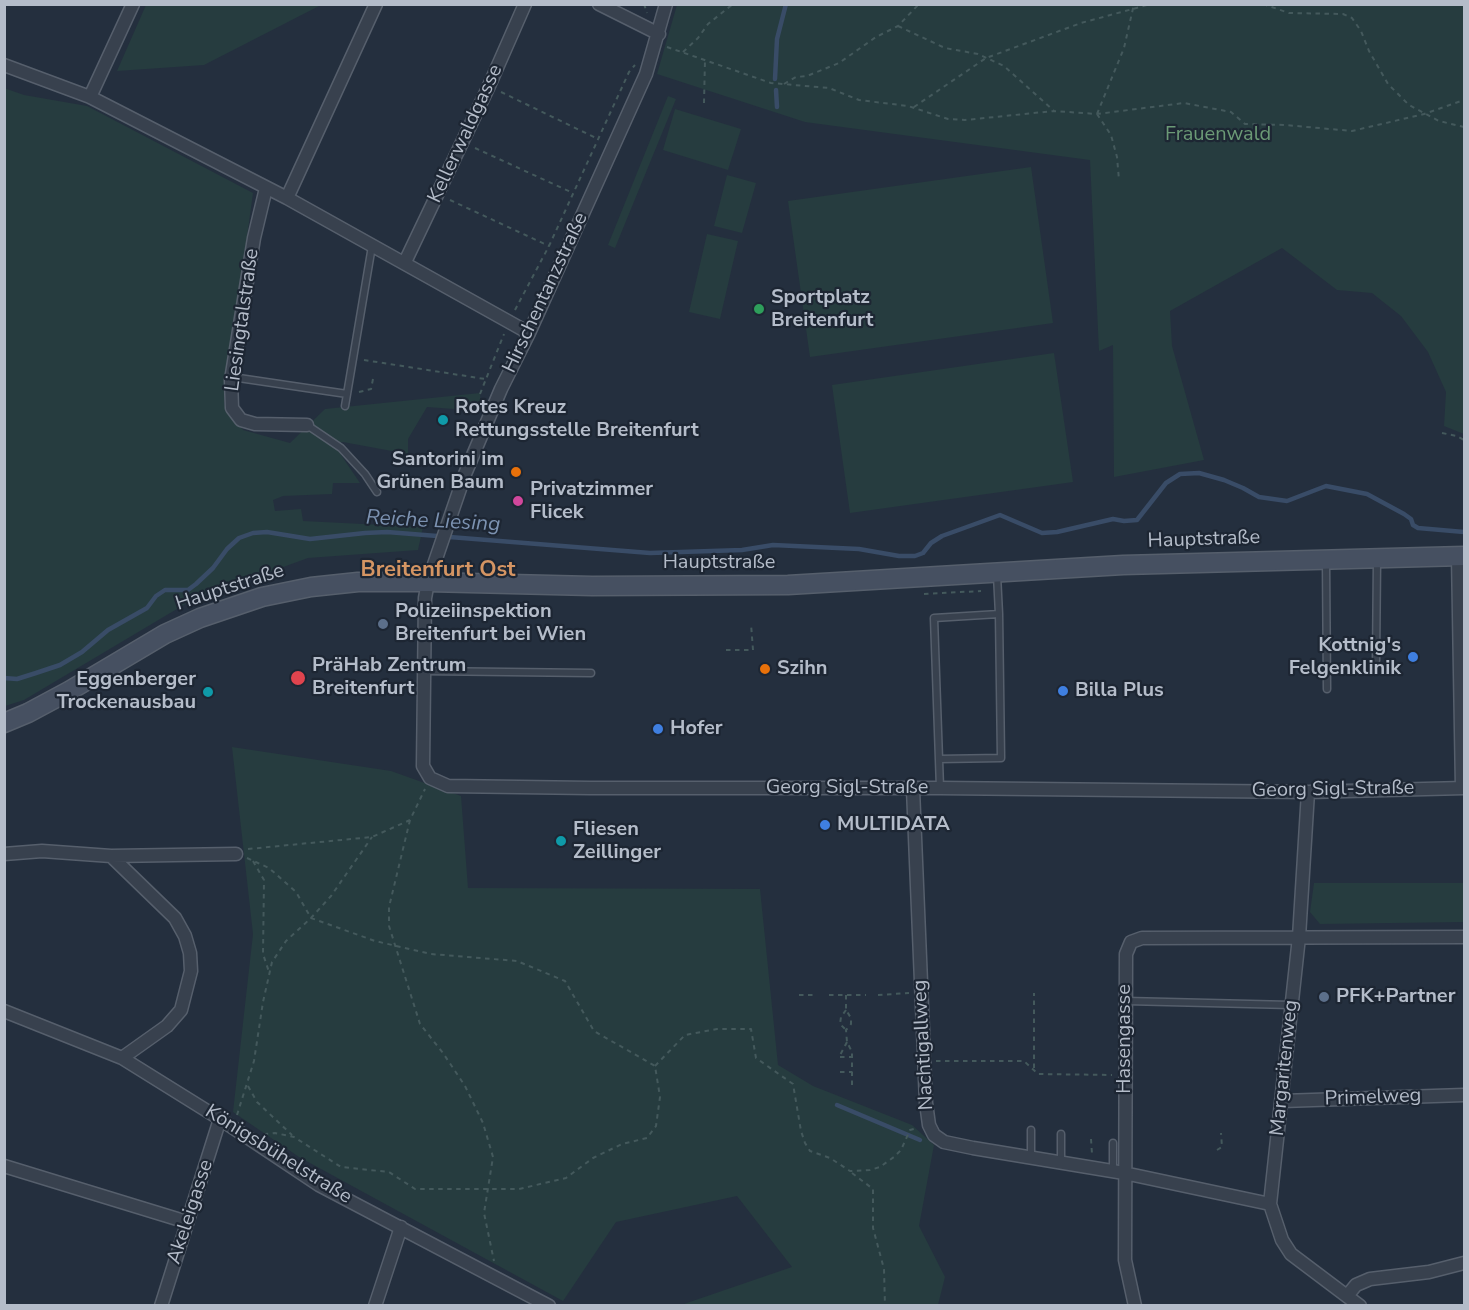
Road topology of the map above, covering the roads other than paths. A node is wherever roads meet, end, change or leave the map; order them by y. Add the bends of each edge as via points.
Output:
1 (133, 4) edge
2 (376, 4) edge
3 (525, 4) edge
4 (599, 4) edge
5 (666, 4) edge
6 (657, 38) junction
7 (4, 65) edge
8 (90, 97) junction
9 (266, 188) junction
10 (287, 198) junction
11 (372, 245) junction
12 (405, 262) junction
13 (529, 333) junction
14 (232, 377) junction
15 (347, 394) junction
16 (345, 406) dead end
17 (307, 425) joint
18 (377, 492) dead end
19 (1461, 556) edge
20 (1377, 557) junction
21 (1326, 558) junction
22 (997, 572) junction
23 (428, 582) junction
24 (999, 614) junction
25 (1376, 661) dead end
26 (424, 671) junction
27 (591, 673) dead end
28 (1327, 689) dead end
29 (4, 723) edge
30 (939, 759) junction
31 (940, 788) junction
32 (1463, 788) edge
33 (913, 789) junction
34 (1308, 792) junction
35 (4, 854) edge
36 (236, 854) road end
37 (111, 856) junction
38 (1299, 937) junction
39 (1464, 937) edge
40 (1125, 1001) junction
41 (1291, 1005) junction
42 (4, 1011) edge
43 (122, 1058) junction
44 (1464, 1095) edge
45 (1282, 1101) junction
46 (220, 1119) junction
47 (1031, 1130) dead end
48 (1061, 1134) dead end
49 (1113, 1143) dead end
50 (1031, 1158) junction
51 (1061, 1162) junction
52 (4, 1166) edge
53 (1118, 1172) junction
54 (1270, 1204) junction
55 (187, 1222) junction
56 (401, 1227) junction
57 (1464, 1263) edge
58 (1347, 1296) junction
59 (161, 1305) edge
60 (375, 1305) edge
61 (549, 1305) edge
62 (1135, 1305) edge
63 (1358, 1305) edge

1 - 8 street
2 - 10 street
3 - 12 street, Kellerwaldgasse
4 - 6 street
5 - 6 street, Hirschentanzstraße
6 - 13 street, Hirschentanzstraße via 646,74
7 - 8 street
8 - 9 street
9 - 10 street
9 - 14 street, Liesingtalstraße
10 - 11 street
11 - 12 street
11 - 15 lane
12 - 13 street
13 - 23 street, Hirschentanzstraße via 465,474
14 - 15 lane
14 - 17 street, Liesingtalstraße via 232,408 241,420
15 - 16 lane
17 - 18 lane via 341,448
19 - 20 main road, Hauptstraße
19 - 32 street
20 - 21 main road, Hauptstraße
20 - 25 lane
21 - 22 main road, Hauptstraße
21 - 28 lane
22 - 23 main road, Hauptstraße via 788,585
22 - 24 lane
23 - 26 street
23 - 29 main road, Hauptstraße via 311,586 236,605 165,634 69,692
24 - 30 lane via 1001,758
24 - 30 lane via 934,618
26 - 27 lane
26 - 33 street, Georg Sigl-Straße via 423,766 430,778 448,786
30 - 31 lane
31 - 33 street, Georg Sigl-Straße
31 - 34 street, Georg Sigl-Straße
32 - 34 street, Georg Sigl-Straße
33 - 50 street, Nachtigallweg via 929,1125 944,1142
34 - 38 street, Margaritenweg
35 - 37 street via 42,851
36 - 37 street
37 - 43 street via 175,918 190,953 181,1010 167,1026
38 - 39 street
38 - 40 street, Hasengasse via 1142,938 1131,942 1126,954
38 - 41 street, Margaritenweg
40 - 41 lane
40 - 53 street, Hasengasse via 1125,1075
41 - 45 street, Margaritenweg
42 - 43 street, Königsbühelstraße
43 - 46 street, Königsbühelstraße
44 - 45 street, Primelweg
45 - 54 street, Margaritenweg
46 - 55 street, Akeleigasse
46 - 56 street, Königsbühelstraße via 319,1185
47 - 50 lane
48 - 51 lane
49 - 53 lane
50 - 51 street, Nachtigallweg
51 - 53 street, Nachtigallweg
52 - 55 street
53 - 54 street, Nachtigallweg
53 - 62 street, Hasengasse via 1125,1260
54 - 58 street, Margaritenweg via 1291,1254
55 - 59 street, Akeleigasse
56 - 60 street
56 - 61 street, Königsbühelstraße
57 - 58 street via 1370,1279 1356,1285
58 - 63 street, Margaritenweg

